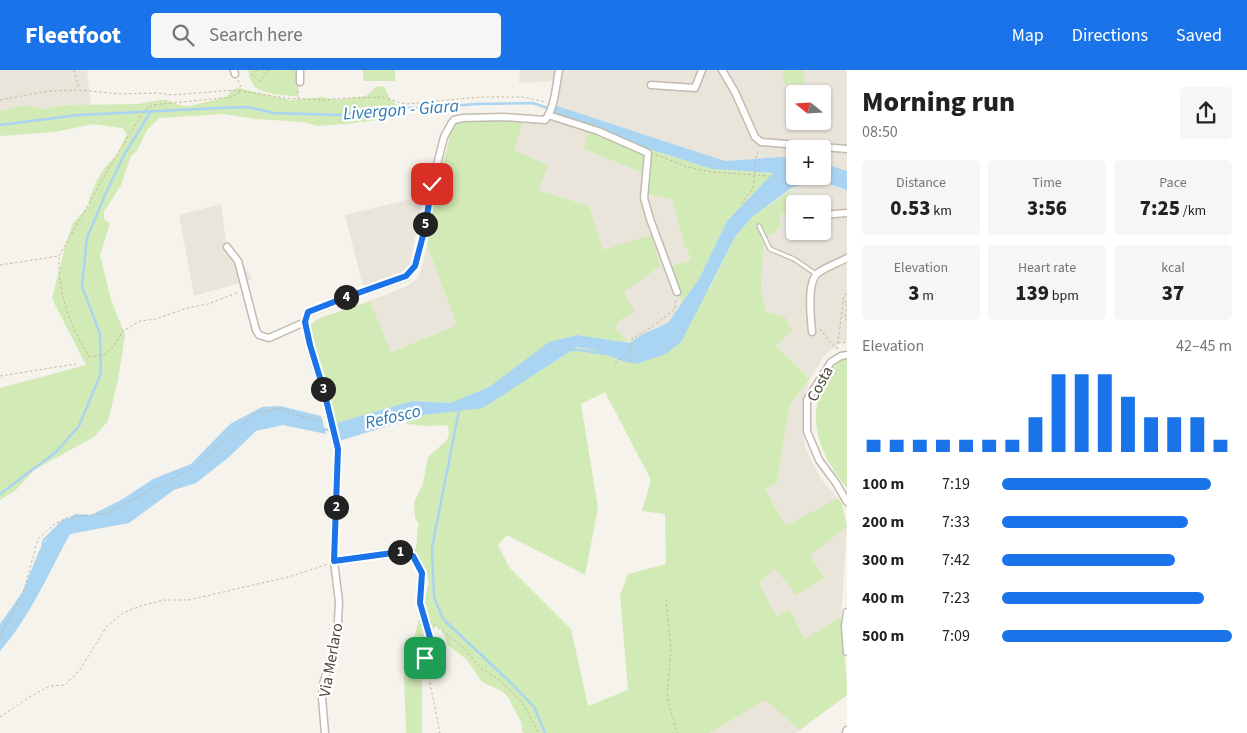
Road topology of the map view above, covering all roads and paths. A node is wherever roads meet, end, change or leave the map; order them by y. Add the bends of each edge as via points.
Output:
1 (74, 70) edge
2 (257, 70) edge
3 (266, 70) edge
4 (300, 70) edge
5 (559, 70) edge
6 (702, 70) edge
7 (722, 70) edge
8 (235, 72) edge
9 (300, 82) dead end
10 (650, 85) dead end
11 (79, 90) junction
12 (242, 90) junction
13 (0, 100) edge
14 (552, 101) junction
15 (548, 115) junction
16 (761, 142) junction
17 (847, 149) edge
18 (648, 153) junction
19 (754, 174) junction
20 (769, 176) dead end
21 (741, 204) dead end
22 (847, 213) edge
23 (831, 214) edge
24 (759, 226) dead end
25 (227, 247) dead end
26 (60, 256) junction
27 (847, 258) edge
28 (0, 265) edge
29 (816, 274) junction
30 (246, 289) junction
31 (677, 292) joint
32 (847, 294) edge
33 (844, 302) junction
34 (847, 319) edge
35 (305, 322) junction
36 (812, 329) joint
37 (838, 342) junction
38 (847, 343) edge
39 (847, 355) edge
40 (615, 363) dead end
41 (76, 364) dead end
42 (0, 376) edge
43 (332, 422) junction
44 (847, 502) edge
45 (334, 561) junction
46 (666, 599) dead end
47 (847, 612) edge
48 (424, 617) junction
49 (0, 636) edge
50 (847, 652) edge
51 (0, 717) edge
52 (325, 733) edge
53 (440, 733) edge
54 (539, 733) edge
55 (677, 733) edge

1 - 11 path
2 - 3 path via 252,75 260,81 268,72
4 - 9 street
5 - 14 street
6 - 10 street via 695,88
7 - 16 street via 754,137
8 - 12 path
11 - 12 path via 120,94
11 - 13 path via 48,91
12 - 14 path via 285,98 324,100 381,97 406,104 480,97
12 - 26 path via 232,97 152,105 144,111
14 - 15 street
15 - 18 street via 598,131
15 - 35 street via 545,120 503,117 454,120 444,137 415,266 406,276 308,312
16 - 17 street
16 - 19 path
18 - 19 path via 712,172
18 - 31 street via 644,198
19 - 20 path
19 - 21 path via 753,189
22 - 23 street
24 - 29 lane via 770,249 794,259
25 - 30 street via 238,261
26 - 28 path
26 - 30 path via 64,306 90,357 106,354 123,331 140,321 208,304
27 - 29 street
29 - 36 street via 810,300
30 - 35 street via 259,334 269,338
31 - 40 path via 675,309 632,339 630,351
32 - 33 path
33 - 34 path via 847,302
33 - 37 path
35 - 43 street, Via Merlaro
36 - 37 path via 820,328 836,350
37 - 38 path
39 - 44 street, Costa via 830,362 807,400 807,431 818,460
41 - 42 path
43 - 45 street, Via Merlaro via 338,449
43 - 49 path via 312,420 281,408 254,414 196,466 105,514 69,517 53,525 38,539 24,590
45 - 48 path via 400,552 413,556 422,573 420,603
45 - 51 path via 292,576 189,600 165,600 123,614 107,626 79,671 65,685 50,686
45 - 52 street, Via Merlaro via 339,602 337,640 323,684
46 - 55 path via 671,650 667,697
47 - 50 street
48 - 53 path via 431,641 425,658
48 - 54 path via 463,647 480,668 498,679 522,702

